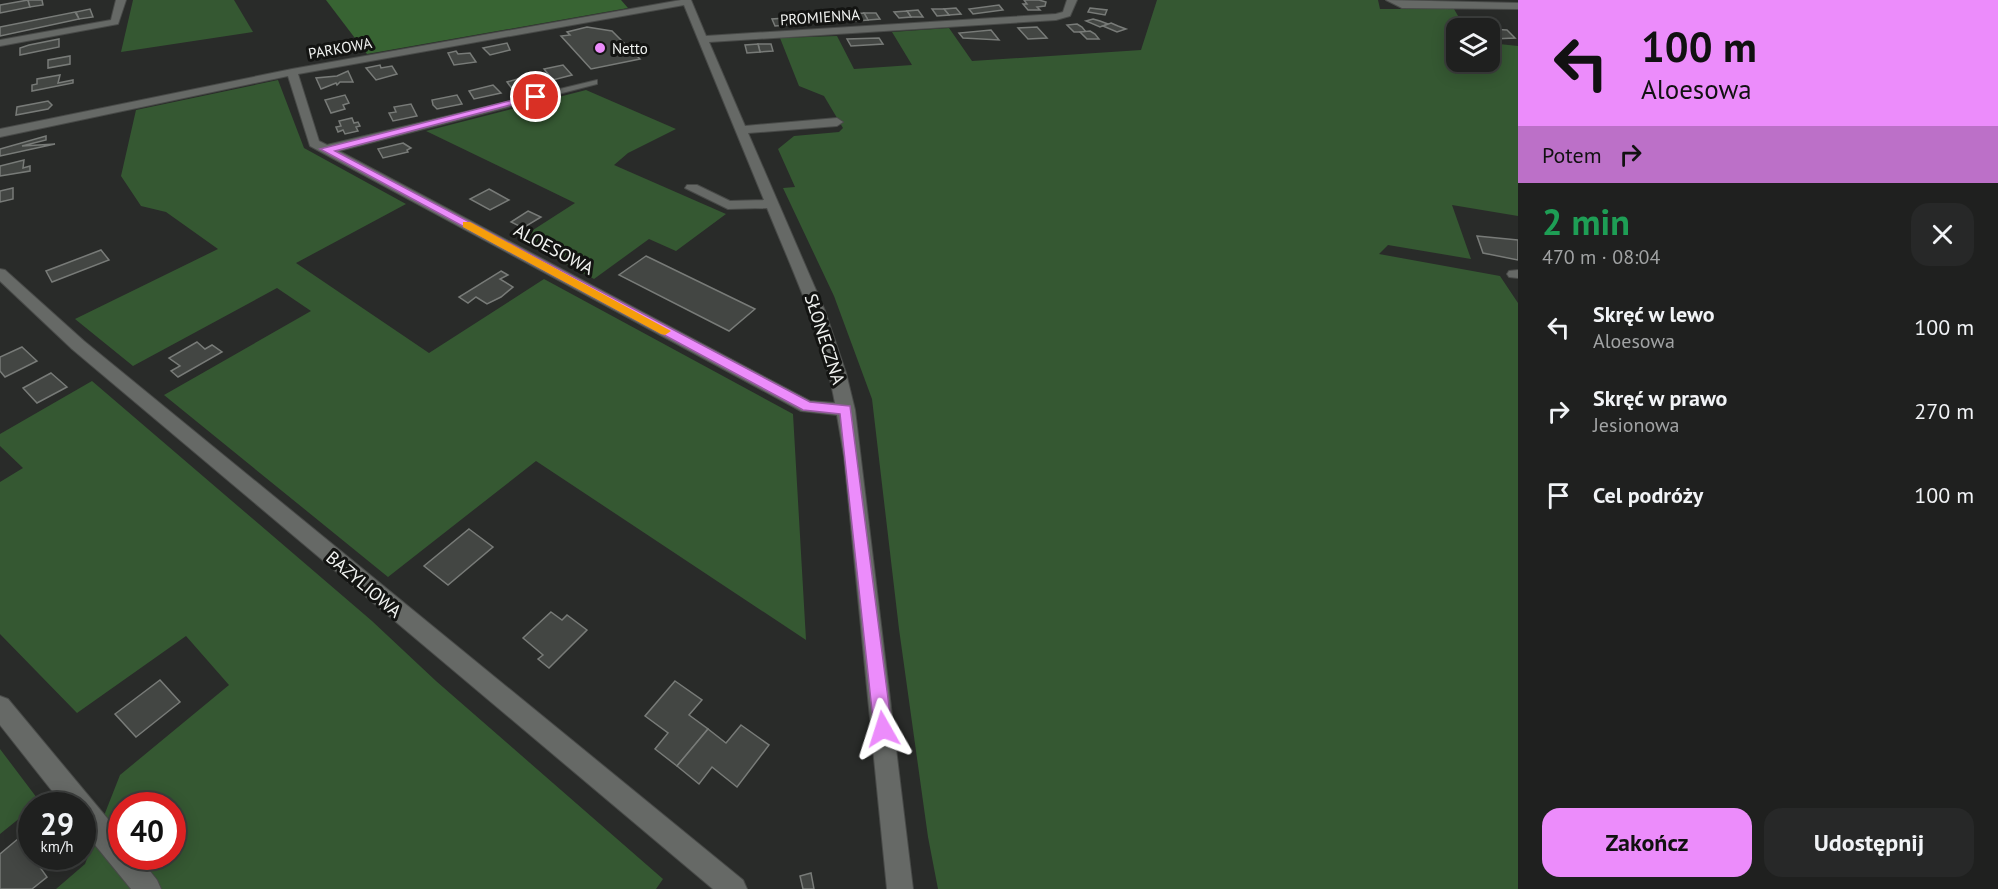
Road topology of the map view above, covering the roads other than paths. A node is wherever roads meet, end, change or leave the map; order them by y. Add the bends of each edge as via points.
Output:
1 (121, 0) edge
2 (1072, 0) edge
3 (1391, 0) edge
4 (686, 1) edge
5 (1518, 6) edge
6 (700, 32) junction
7 (0, 43) edge
8 (292, 72) junction
9 (593, 82) dead end
10 (837, 122) dead end
11 (740, 130) junction
12 (0, 133) edge
13 (324, 149) junction
14 (692, 188) dead end
15 (771, 204) junction
16 (0, 273) edge
17 (846, 410) junction
18 (0, 706) edge
19 (69, 792) edge
20 (96, 825) edge
21 (148, 889) edge
22 (734, 889) edge
23 (900, 889) edge

1 - 7 street via 115,22
2 - 6 street, PROMIENNA via 1066,14 1056,17
3 - 5 street via 1402,5
4 - 6 street, SŁONECZNA
4 - 8 street, PARKOWA
6 - 11 street, SŁONECZNA
8 - 12 street, PARKOWA
8 - 13 street, ALOESOWA via 314,143
9 - 13 street
10 - 11 street
11 - 15 street, SŁONECZNA
13 - 17 street, ALOESOWA via 807,407
14 - 15 street via 728,205
15 - 17 street, SŁONECZNA via 826,334
16 - 22 street, BAZYLIOWA via 78,345
17 - 23 street, SŁONECZNA
18 - 19 street
20 - 21 street

